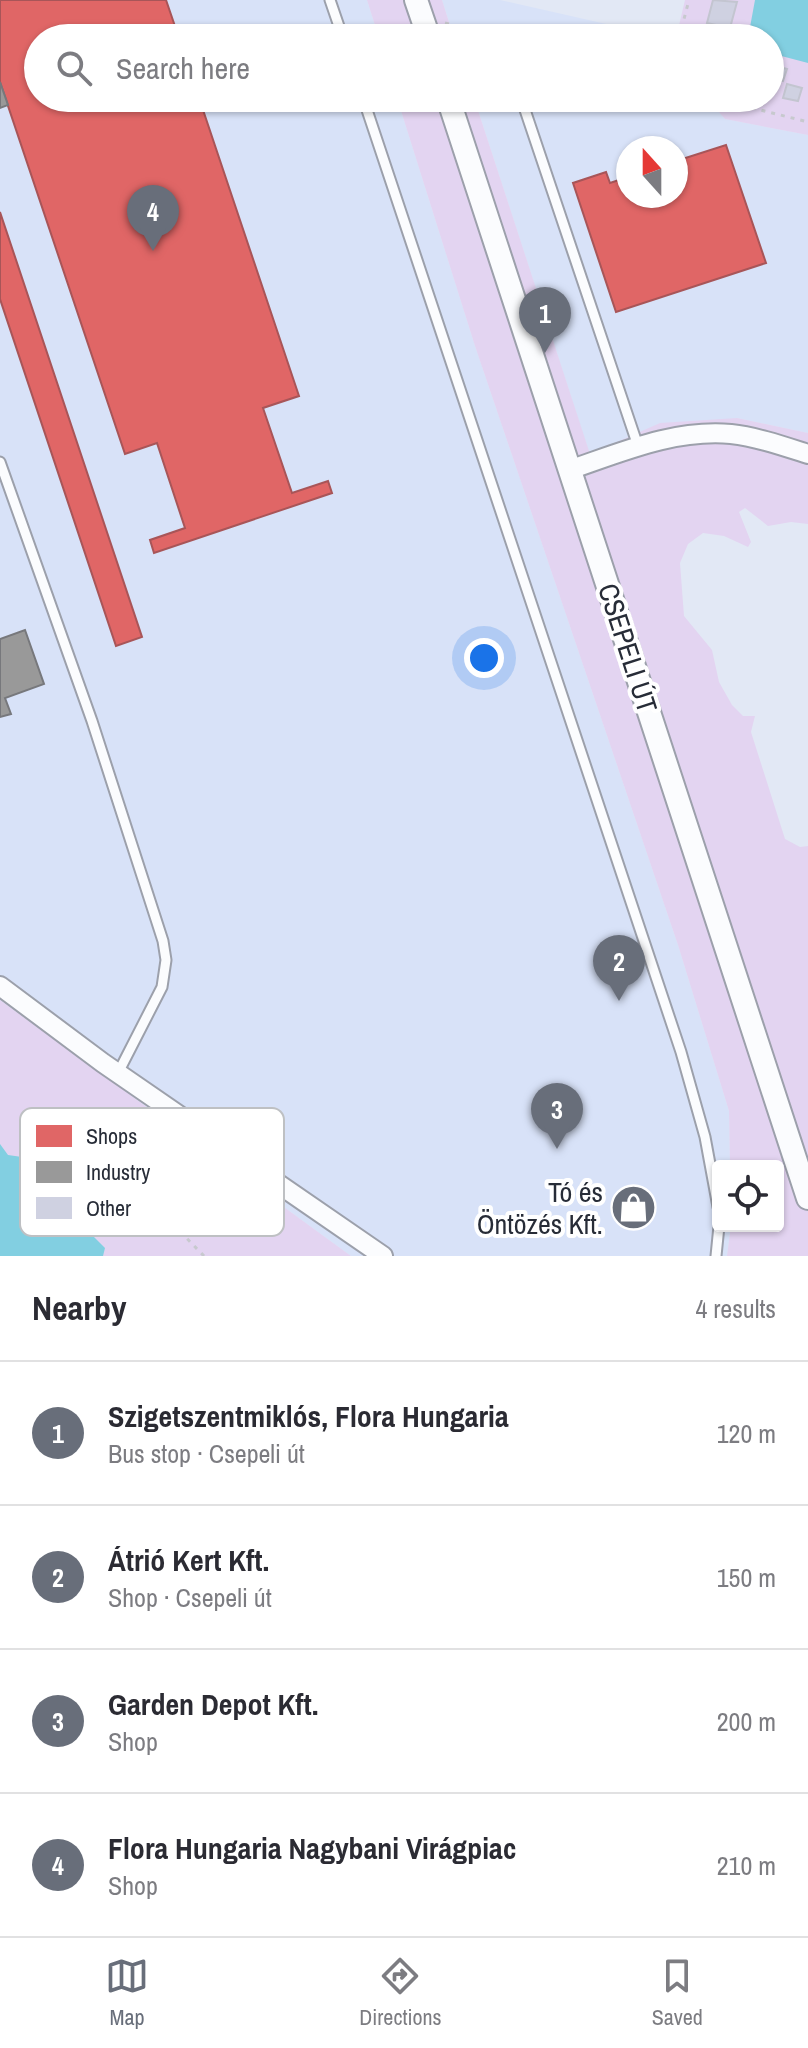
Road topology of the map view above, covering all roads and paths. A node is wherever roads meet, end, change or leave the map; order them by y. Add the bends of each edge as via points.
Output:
1 (330, 0) edge
2 (689, 0) edge
3 (422, 18) edge
4 (338, 24) edge
5 (447, 24) edge
6 (683, 24) edge
7 (368, 112) edge
8 (453, 112) edge
9 (526, 112) edge
10 (768, 112) edge
11 (808, 122) edge
12 (638, 446) junction
13 (808, 454) edge
14 (0, 462) edge
15 (569, 470) junction
16 (0, 986) edge
17 (118, 1073) junction
18 (169, 1108) edge
19 (712, 1175) edge
20 (284, 1188) edge
21 (808, 1198) edge
22 (718, 1232) edge
23 (184, 1236) edge
24 (204, 1256) edge
25 (383, 1256) edge
26 (716, 1256) edge

1 - 4 lane
2 - 6 path
3 - 5 path
7 - 19 lane via 681,1052
8 - 15 street, CSEPELI ÚT
9 - 12 lane
10 - 11 path
12 - 13 street via 664,438 732,434
12 - 15 street
14 - 17 lane via 163,941 162,987
15 - 21 street, CSEPELI ÚT
16 - 17 street
17 - 18 street
20 - 25 street
22 - 26 lane
23 - 24 path

